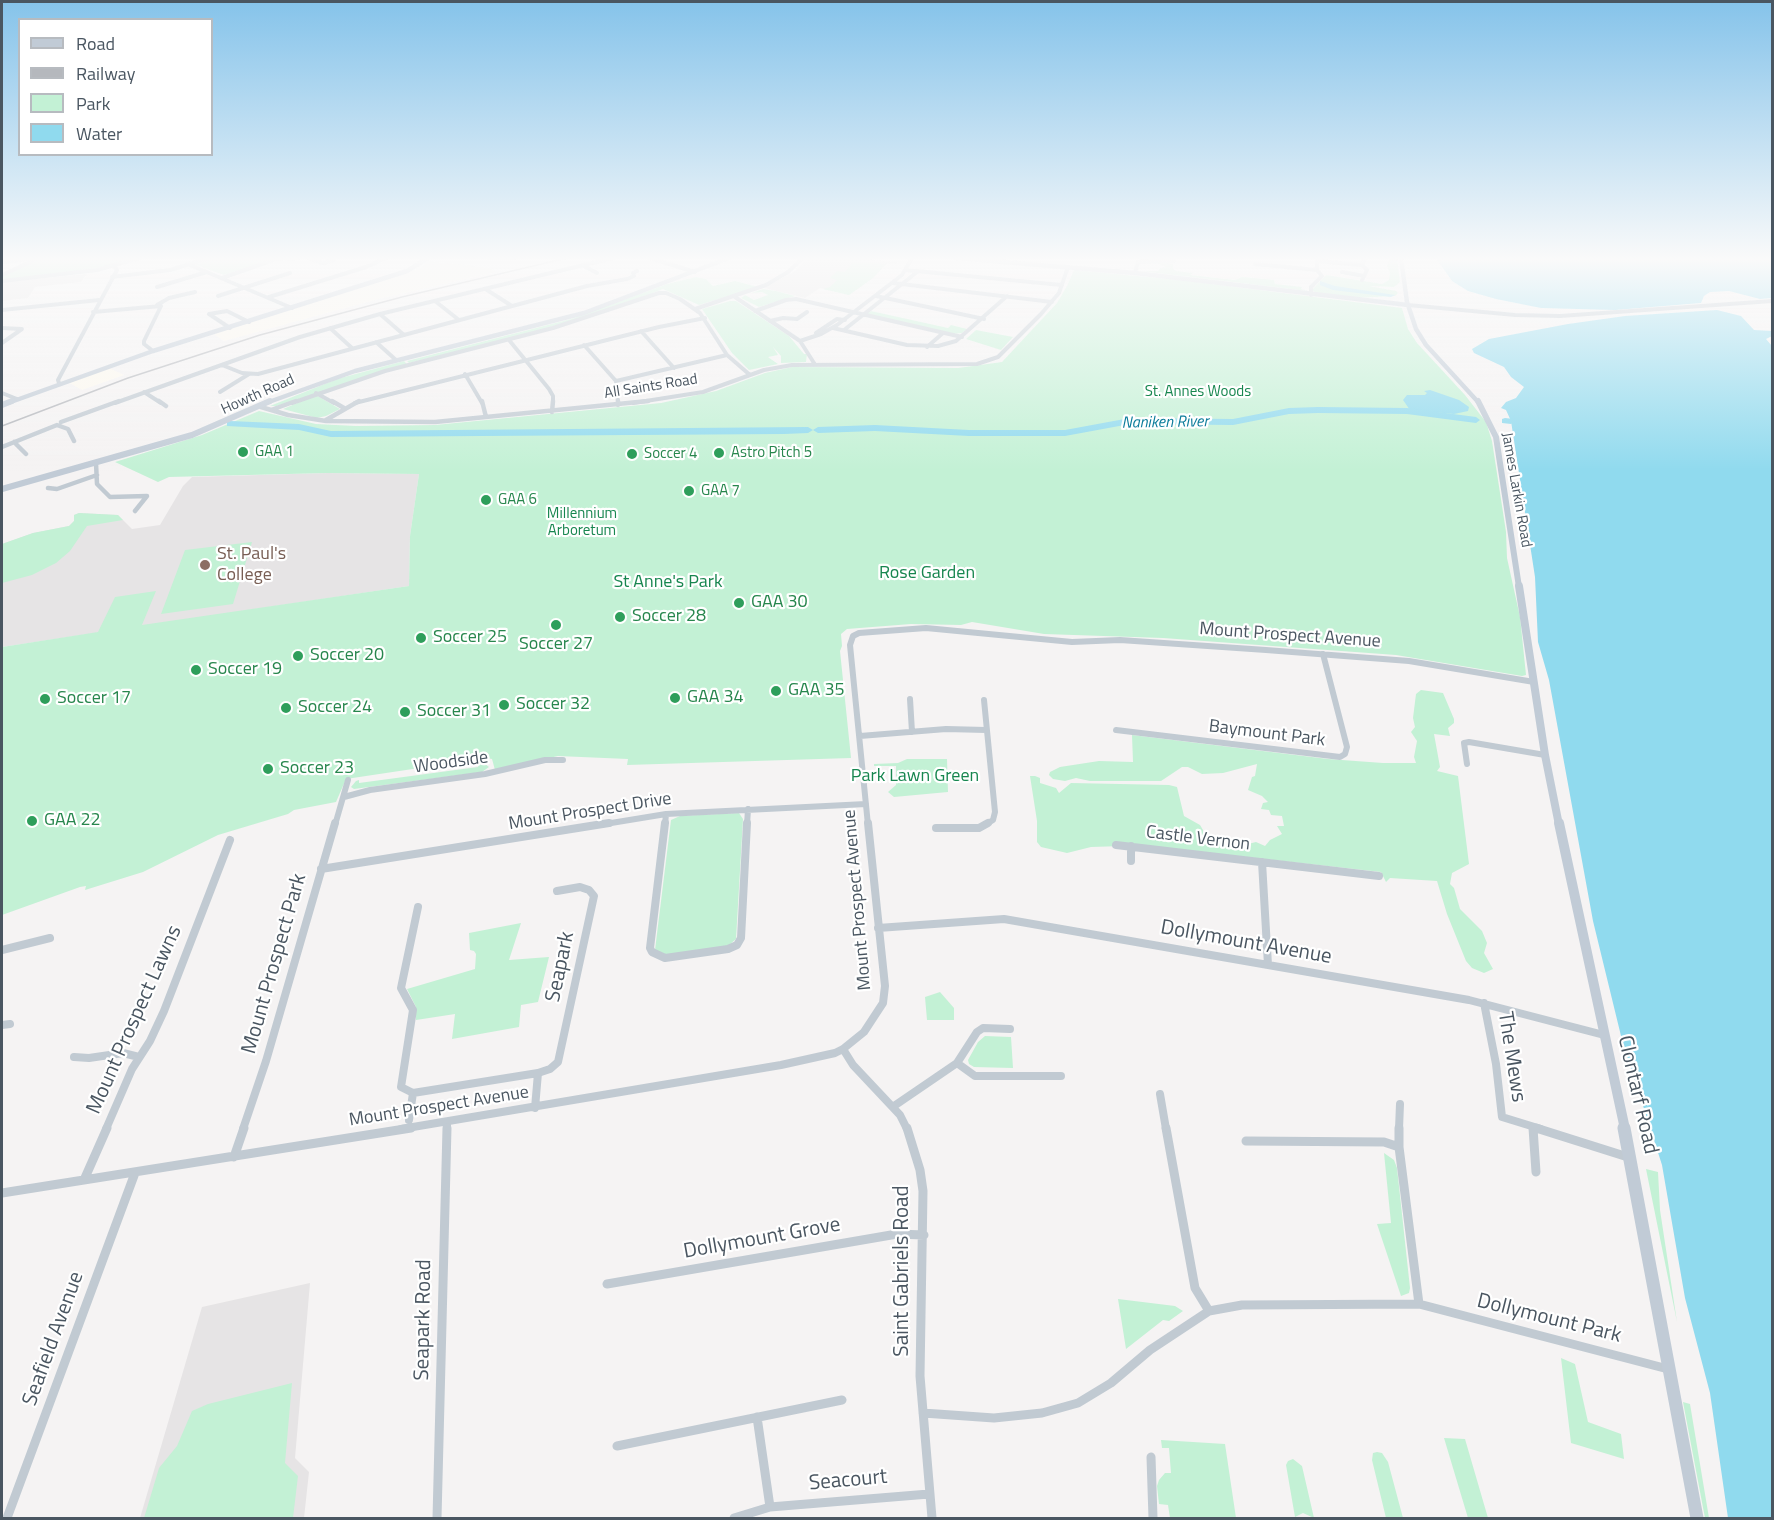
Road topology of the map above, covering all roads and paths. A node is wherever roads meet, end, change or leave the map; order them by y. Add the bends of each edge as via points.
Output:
1 (22, 329) edge
2 (84, 329) edge
3 (150, 329) edge
4 (227, 329) edge
5 (327, 329) edge
6 (331, 329) edge
7 (397, 329) edge
8 (426, 329) edge
9 (523, 329) edge
10 (550, 329) edge
11 (651, 329) edge
12 (712, 329) edge
13 (782, 329) edge
14 (822, 329) edge
15 (831, 329) edge
16 (838, 329) edge
17 (925, 329) edge
18 (972, 329) edge
19 (1026, 329) edge
20 (1416, 329) edge
21 (844, 330) joint
22 (641, 331) junction
23 (943, 333) junction
24 (404, 335) junction
25 (819, 335) junction
26 (962, 337) junction
27 (509, 340) junction
28 (800, 341) junction
29 (376, 342) junction
30 (2, 343) edge
31 (584, 345) junction
32 (926, 347) junction
33 (352, 348) junction
34 (153, 351) junction
35 (727, 355) junction
36 (525, 359) junction
37 (396, 360) junction
38 (814, 363) junction
39 (222, 365) junction
40 (674, 368) junction
41 (249, 374) junction
42 (465, 374) junction
43 (750, 375) junction
44 (616, 381) junction
45 (59, 383) junction
46 (144, 392) junction
47 (220, 392) dead end
48 (2, 393) edge
49 (316, 393) junction
50 (17, 399) junction
51 (2, 405) edge
52 (618, 405) junction
53 (166, 406) dead end
54 (261, 407) junction
55 (344, 408) junction
56 (270, 410) junction
57 (552, 412) junction
58 (486, 417) junction
59 (326, 421) junction
60 (61, 422) dead end
61 (74, 441) dead end
62 (14, 442) junction
63 (2, 447) edge
64 (26, 454) dead end
65 (96, 463) junction
66 (97, 475) junction
67 (48, 488) dead end
68 (2, 489) edge
69 (135, 511) dead end
70 (1323, 654) junction
71 (1534, 682) junction
72 (910, 699) dead end
73 (984, 700) dead end
74 (986, 730) junction
75 (1116, 730) dead end
76 (912, 732) junction
77 (860, 736) junction
78 (1545, 755) junction
79 (562, 760) dead end
80 (1467, 764) dead end
81 (348, 780) dead end
82 (344, 797) junction
83 (866, 804) junction
84 (748, 809) junction
85 (666, 814) junction
86 (936, 828) dead end
87 (230, 840) dead end
88 (1116, 845) dead end
89 (1131, 846) junction
90 (1131, 861) dead end
91 (1262, 862) junction
92 (321, 870) junction
93 (1378, 876) dead end
94 (557, 891) dead end
95 (418, 907) dead end
96 (878, 928) junction
97 (50, 938) dead end
98 (2, 950) edge
99 (1268, 965) junction
100 (1484, 1003) junction
101 (1010, 1029) dead end
102 (1604, 1035) junction
103 (843, 1049) junction
104 (74, 1057) dead end
105 (139, 1057) junction
106 (957, 1063) junction
107 (538, 1073) junction
108 (1061, 1076) dead end
109 (413, 1093) junction
110 (1160, 1094) dead end
111 (1400, 1104) dead end
112 (894, 1106) junction
113 (535, 1108) junction
114 (409, 1120) dead end
115 (447, 1122) junction
116 (1533, 1126) junction
117 (1246, 1141) dead end
118 (1399, 1147) junction
119 (234, 1157) junction
120 (1631, 1158) junction
121 (1536, 1172) dead end
122 (135, 1173) junction
123 (84, 1180) junction
124 (2, 1193) edge
125 (924, 1235) junction
126 (607, 1284) dead end
127 (1419, 1304) junction
128 (1209, 1311) junction
129 (1670, 1369) junction
130 (842, 1400) dead end
131 (923, 1413) junction
132 (757, 1417) junction
133 (617, 1446) dead end
134 (1151, 1457) dead end
135 (929, 1494) junction
136 (770, 1507) junction
137 (7, 1518) edge
138 (437, 1518) edge
139 (734, 1518) edge
140 (932, 1518) edge
141 (1153, 1518) edge
142 (1697, 1518) edge

1 - 30 street
2 - 45 street
3 - 34 street via 144,344
4 - 34 main road
5 - 39 street
6 - 33 street
7 - 24 street
8 - 24 street
9 - 37 main road, Howth Road
10 - 27 street, Howth Road
11 - 22 street
12 - 35 street
13 - 28 street
14 - 25 street via 816,333
15 - 25 street
16 - 21 street
17 - 23 street
18 - 26 street
19 - 38 street, All Saints Road via 998,357 985,362
20 - 71 main road, James Larkin Road via 1478,401 1496,437
21 - 32 street
22 - 31 street
22 - 40 street
23 - 26 street
23 - 32 street
24 - 29 street
25 - 28 street
26 - 32 street via 949,344
27 - 36 street
27 - 49 street, Howth Road
28 - 38 street
29 - 33 street
29 - 37 street
31 - 36 street
31 - 44 street
33 - 41 street
34 - 45 main road
35 - 40 street
35 - 43 street
36 - 42 street
36 - 57 street via 553,396
37 - 54 main road, Howth Road via 307,387
38 - 43 street, All Saints Road
39 - 41 street
39 - 46 street
40 - 44 street
41 - 47 street
42 - 55 street
42 - 58 street
43 - 52 street, All Saints Road via 692,394
44 - 52 street
45 - 50 main road
46 - 53 street
46 - 60 street
48 - 50 street
49 - 55 street, Howth Road
49 - 56 street, Howth Road
50 - 51 main road
52 - 57 street, All Saints Road
54 - 56 street, All Saints Road
54 - 65 main road, Howth Road via 192,435
55 - 59 street
56 - 59 street, All Saints Road
57 - 58 street, All Saints Road
58 - 59 street, All Saints Road via 414,423
61 - 62 street via 68,429 57,425
62 - 63 street
62 - 64 street
65 - 66 street
65 - 68 main road, Howth Road
66 - 67 street via 57,489
66 - 69 street via 99,488 110,497 147,496
70 - 71 street, Mount Prospect Avenue via 1408,661
70 - 75 street, Baymount Park via 1347,747 1340,757
70 - 77 street, Mount Prospect Avenue via 1120,640 1071,642 926,628 860,633 853,636 850,645
71 - 78 main road, Clontarf Road
72 - 76 street
73 - 74 street
74 - 76 street
74 - 86 street via 993,820 979,828
76 - 77 street
77 - 83 street, Mount Prospect Avenue
78 - 80 street via 1469,742 1464,743
78 - 102 main road, Clontarf Road
79 - 82 street, Woodside
81 - 82 street, Mount Prospect Park
82 - 92 street, Mount Prospect Park
83 - 84 street, Mount Prospect Drive
83 - 96 street, Mount Prospect Avenue
84 - 85 street, Mount Prospect Drive
84 - 85 street via 741,938 728,949 665,958 650,948
85 - 92 street, Mount Prospect Drive
87 - 105 street, Mount Prospect Lawns via 164,1011
88 - 89 street, Castle Vernon
89 - 90 street, Castle Vernon
89 - 91 street, Castle Vernon
91 - 93 street, Castle Vernon via 1355,877
91 - 99 street, Castle Vernon
92 - 119 street, Mount Prospect Park
94 - 107 street, Seapark via 580,887 594,896 558,1062
95 - 109 street via 401,988 413,1010 401,1087
96 - 99 street, Dollymount Avenue via 1004,920
96 - 103 street, Mount Prospect Avenue via 885,986 883,1003 864,1032
97 - 98 street
99 - 100 street, Dollymount Avenue
100 - 102 street, Dollymount Avenue
100 - 116 street, The Mews via 1502,1117
101 - 106 street via 983,1028 976,1032
102 - 120 main road, Clontarf Road
103 - 112 street, Saint Gabriels Road via 853,1065
103 - 113 street, Mount Prospect Avenue via 781,1065
104 - 105 street via 123,1053
105 - 123 street, Mount Prospect Lawns
106 - 108 street via 975,1076
106 - 112 street
107 - 109 street
107 - 113 street
109 - 114 street
110 - 128 street via 1195,1288
111 - 118 street
112 - 125 street, Saint Gabriels Road via 916,1154 923,1191
113 - 115 street, Mount Prospect Avenue
115 - 119 street, Mount Prospect Avenue
115 - 138 street, Seapark Road
116 - 120 street
116 - 121 street
117 - 118 street via 1384,1142
118 - 127 street
119 - 122 street, Mount Prospect Avenue
120 - 129 main road, Clontarf Road
122 - 123 street, Mount Prospect Avenue
122 - 137 street, Seafield Avenue
123 - 124 street, Mount Prospect Avenue
125 - 126 street, Dollymount Grove via 897,1233
125 - 131 street, Saint Gabriels Road via 920,1376
127 - 128 street, Dollymount Park via 1242,1305
127 - 129 street, Dollymount Park
128 - 131 street, Dollymount Park via 1078,1403 1042,1413 994,1418
129 - 142 main road, Clontarf Road
130 - 132 street
131 - 135 street, Saint Gabriels Road
132 - 133 street
132 - 136 street
134 - 141 street
135 - 136 street, Seacourt
135 - 140 street, Saint Gabriels Road
136 - 139 street, Seacourt

